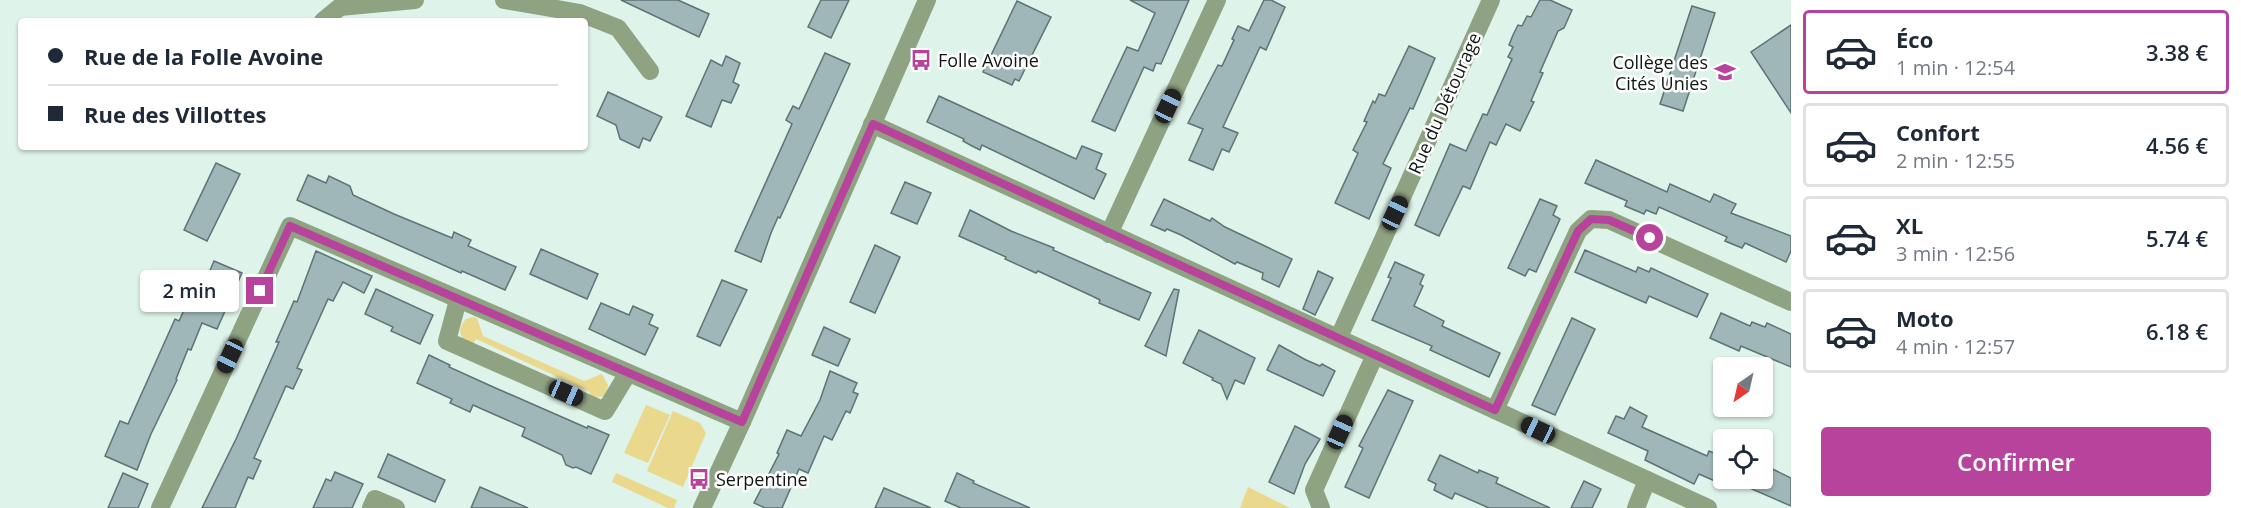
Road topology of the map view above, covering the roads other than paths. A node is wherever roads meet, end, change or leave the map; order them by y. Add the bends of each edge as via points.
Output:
1 (415, 0) edge
2 (504, 0) edge
3 (927, 0) edge
4 (1217, 0) edge
5 (1491, 0) edge
6 (327, 18) edge
7 (650, 71) dead end
8 (873, 124) junction
9 (1109, 234) junction
10 (458, 300) junction
11 (1791, 302) edge
12 (1339, 338) junction
13 (1375, 355) junction
14 (628, 373) junction
15 (1495, 410) junction
16 (742, 422) junction
17 (1647, 480) junction
18 (160, 508) edge
19 (371, 508) edge
20 (396, 508) edge
21 (702, 508) edge
22 (1321, 508) edge
23 (1636, 508) edge
24 (1708, 508) edge

1 - 6 street via 340,7
2 - 7 street via 580,13 618,28
3 - 8 street
4 - 9 street
5 - 12 street, Rue du Détourage
8 - 9 street
8 - 16 street
9 - 12 street
10 - 14 street
10 - 14 street via 447,341 605,411
10 - 18 street via 290,226
11 - 15 street via 1609,220 1591,219 1578,231
12 - 13 street
13 - 15 street
13 - 22 street via 1314,490
14 - 16 street
15 - 17 street
16 - 21 street
17 - 23 street
17 - 24 street
19 - 20 street via 375,499

